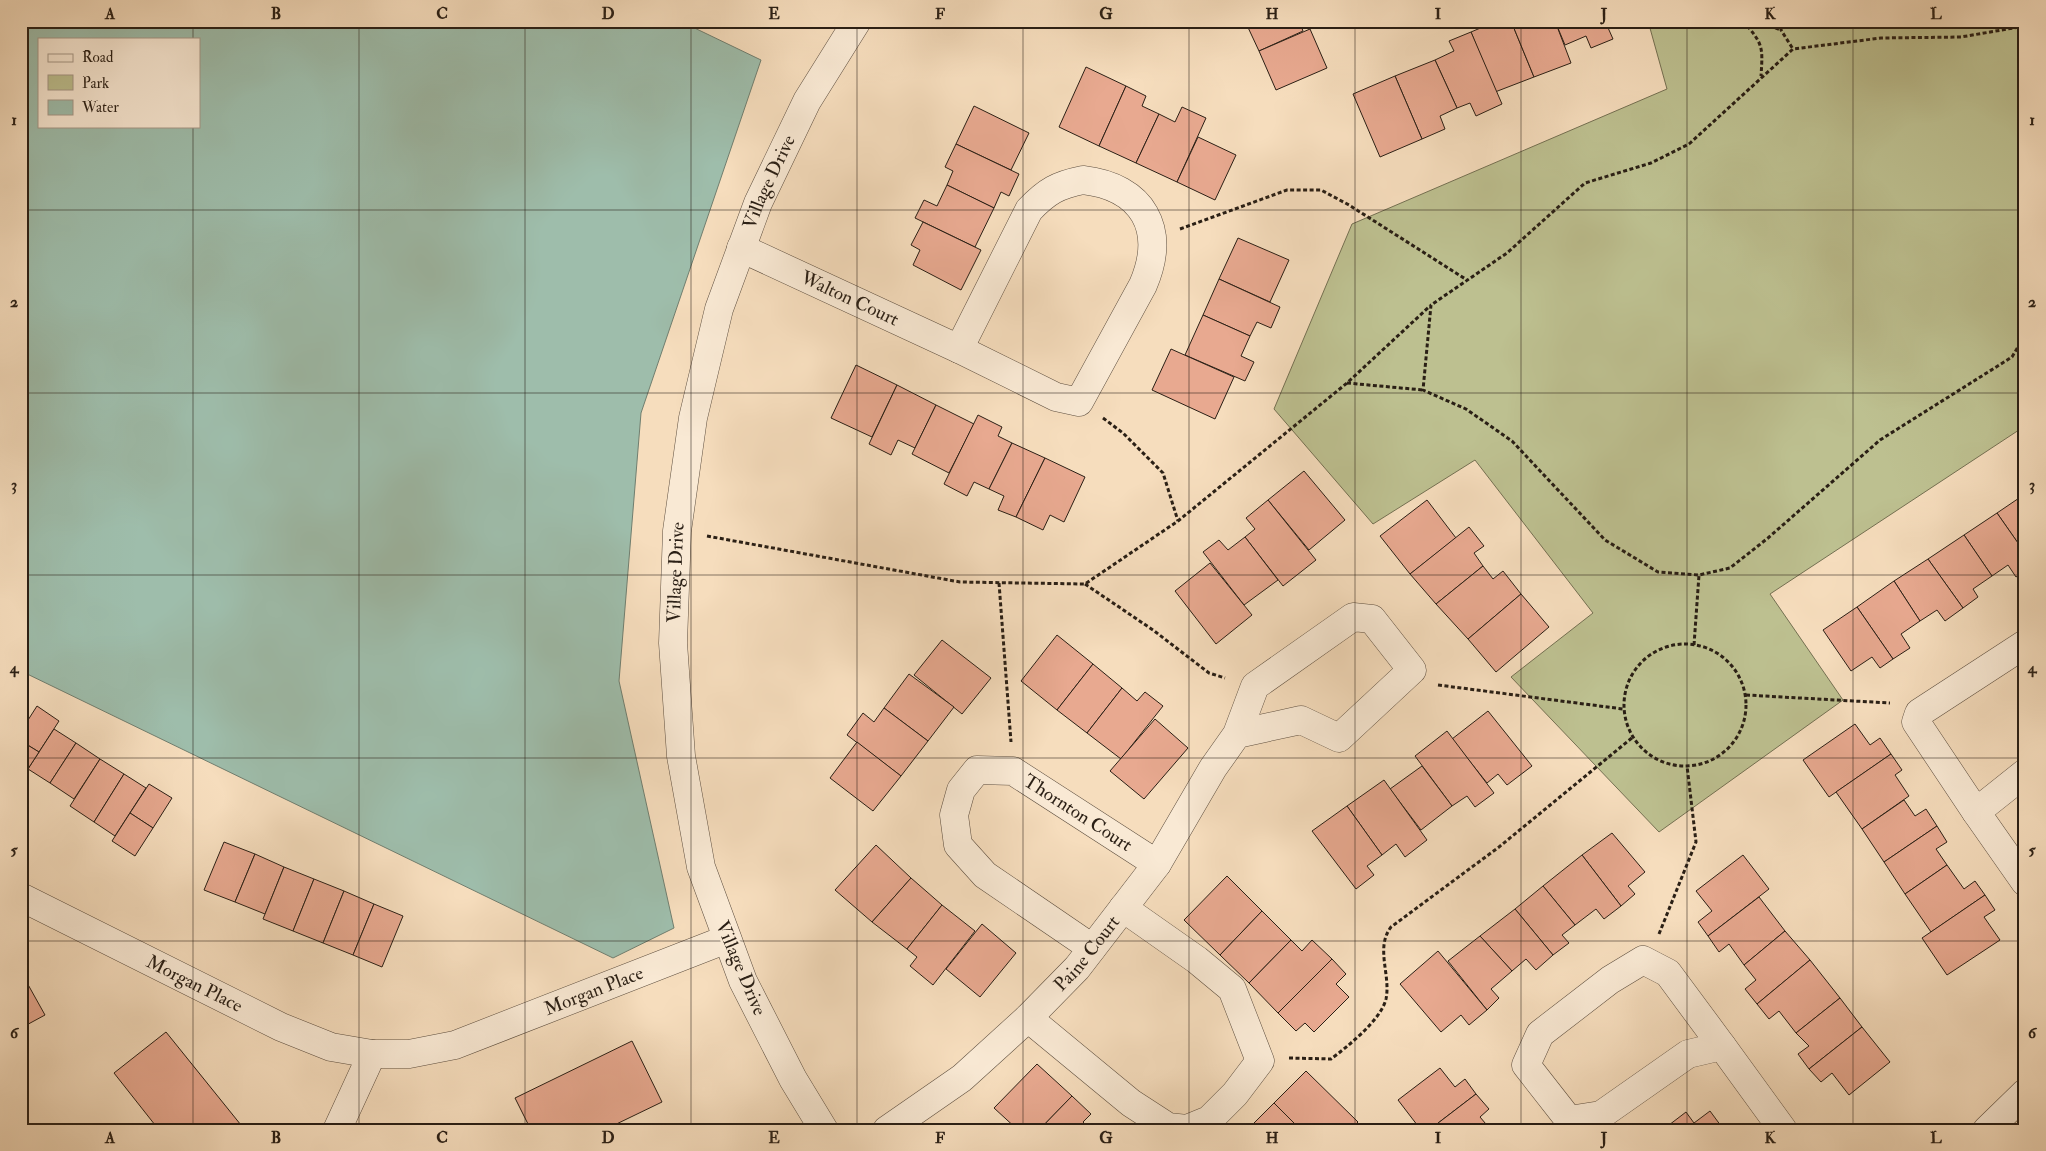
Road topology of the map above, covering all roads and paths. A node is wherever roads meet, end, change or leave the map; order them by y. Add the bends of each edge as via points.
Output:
1 (857, 21) edge
2 (1743, 21) edge
3 (1757, 21) edge
4 (1782, 21) edge
5 (2025, 26) edge
6 (1781, 30) junction
7 (1793, 49) junction
8 (1761, 76) junction
9 (1154, 245) junction
10 (741, 248) junction
11 (1467, 280) junction
12 (1431, 305) junction
13 (2025, 335) edge
14 (959, 350) junction
15 (1347, 383) junction
16 (1423, 390) junction
17 (1080, 402) junction
18 (1178, 521) junction
19 (677, 530) junction
20 (1699, 576) junction
21 (999, 583) junction
22 (1085, 584) junction
23 (2025, 644) edge
24 (1694, 645) junction
25 (1412, 670) junction
26 (1255, 686) junction
27 (1746, 695) junction
28 (1624, 709) junction
29 (1923, 711) junction
30 (1237, 734) junction
31 (1633, 737) junction
32 (1687, 766) junction
33 (1013, 771) junction
34 (2025, 773) edge
35 (1976, 812) junction
36 (1157, 864) junction
37 (2025, 882) edge
38 (21, 897) edge
39 (1123, 908) junction
40 (727, 939) junction
41 (1092, 948) junction
42 (1647, 962) junction
43 (1028, 1018) junction
44 (1722, 1046) junction
45 (372, 1054) junction
46 (1260, 1061) junction
47 (2025, 1093) edge
48 (337, 1130) edge
49 (824, 1130) edge
50 (887, 1130) edge
51 (1784, 1130) edge
52 (1987, 1130) edge

1 - 10 street, Village Drive via 807,101 758,202
2 - 8 path via 1760,41
3 - 6 path
4 - 6 path
5 - 7 path via 1961,37 1881,38
6 - 7 path
7 - 8 path
8 - 11 path via 1689,144 1650,163 1585,183 1507,253
9 - 11 path via 1179,229 1287,190 1320,190
9 - 14 street via 1150,225 1139,206 1124,191 1104,182 1083,180 1062,184 1029,210
9 - 17 street via 1151,266 1143,284
10 - 14 street, Walton Court
10 - 19 street, Village Drive via 720,309 692,418
11 - 12 path
12 - 15 path
12 - 16 path
13 - 20 path via 2012,357 1880,440 1730,568
14 - 17 street, Walton Court via 1056,398
15 - 16 path
15 - 18 path
16 - 20 path via 1466,410 1512,441 1605,540 1658,572
17 - 18 path via 1123,433 1163,473
18 - 22 path
19 - 21 path via 960,582
19 - 40 street, Village Drive via 673,643 681,756 701,867
20 - 24 path
21 - 22 path
21 - 33 path
22 - 26 path via 1153,630 1209,674
23 - 29 street
24 - 27 path via 1708,648 1726,660
24 - 28 path via 1668,646 1649,655 1635,670 1626,688
25 - 26 street via 1372,619 1353,617
25 - 28 path via 1441,686
25 - 30 street via 1339,738 1301,720
26 - 30 street, Paine Court
27 - 29 path via 1894,704
27 - 32 path via 1746,715 1740,734 1727,750 1711,761
28 - 31 path
29 - 35 street via 1916,722
30 - 36 street, Paine Court via 1213,768
31 - 32 path via 1654,758 1672,765
31 - 46 path via 1499,847 1391,927 1385,934 1384,946 1386,999 1360,1035 1330,1059
32 - 42 path via 1696,842
33 - 36 street, Thornton Court
33 - 41 street, Thornton Court via 977,770 961,790 954,815 958,845 985,875
34 - 35 street
35 - 37 street
36 - 39 street, Paine Court
38 - 45 street, Morgan Place via 280,1027 331,1046
39 - 41 street, Paine Court
39 - 46 street via 1232,989
40 - 45 street, Morgan Place via 454,1045 409,1054
40 - 49 street, Village Drive via 748,990 793,1079
41 - 43 street, Paine Court
42 - 44 street via 1668,973
42 - 44 street via 1643,960 1610,980 1540,1034 1526,1065 1569,1120 1601,1115 1688,1054
43 - 46 street via 1131,1103 1168,1127 1187,1129 1209,1120 1235,1094
43 - 50 street, Paine Court via 962,1078
44 - 51 street
45 - 48 street
47 - 52 street

